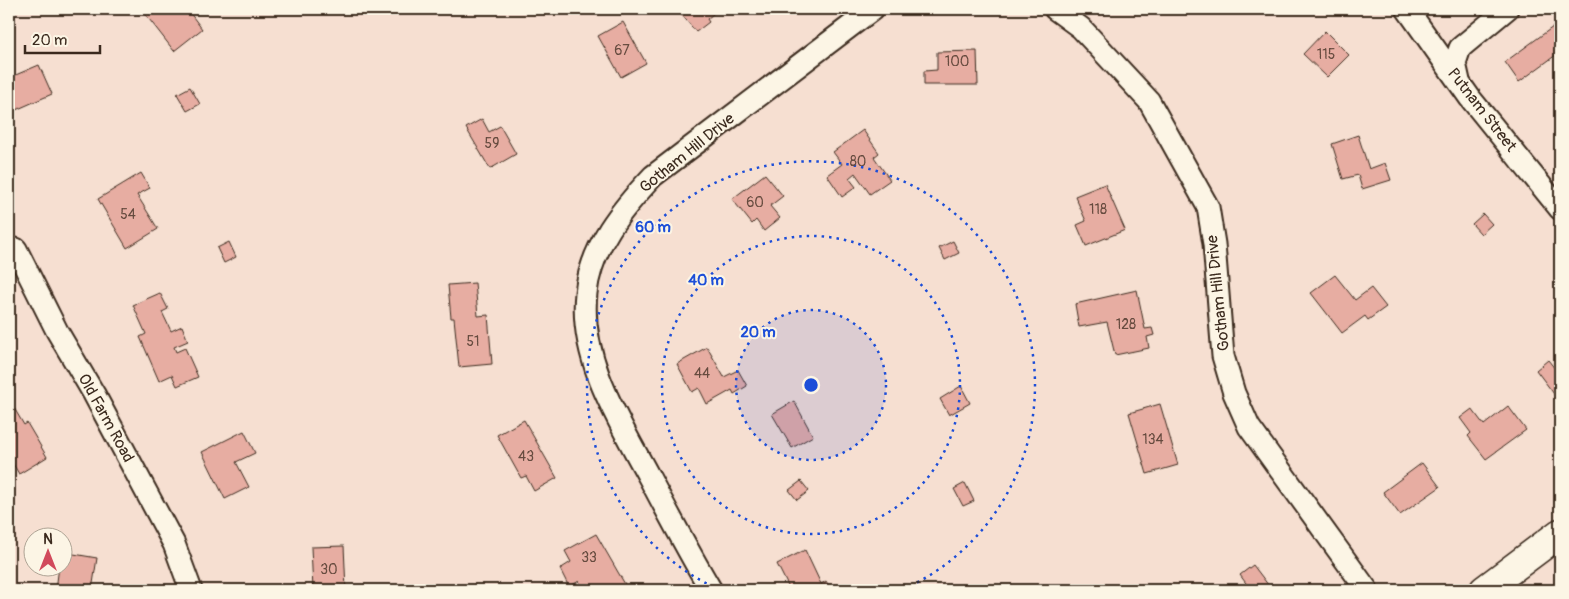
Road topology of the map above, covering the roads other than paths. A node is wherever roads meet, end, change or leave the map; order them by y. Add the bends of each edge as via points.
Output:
1 (873, 9) edge
2 (1055, 9) edge
3 (1407, 9) edge
4 (1507, 9) edge
5 (1459, 82) junction
6 (1560, 209) edge
7 (16, 249) dead end
8 (1560, 533) edge
9 (191, 590) edge
10 (711, 590) edge
11 (1367, 590) edge
12 (1484, 590) edge

1 - 10 street, Gotham Hill Drive via 653,176 624,206 594,260 586,292 587,320 589,344 601,382 623,429
2 - 11 street, Gotham Hill Drive via 1081,28 1149,101 1208,207 1223,356 1234,393 1249,427
3 - 5 street, Putnam Street
4 - 5 street via 1460,48 1455,62
5 - 6 street, Putnam Street
7 - 9 street, Old Farm Road via 57,332 174,544
8 - 12 main road

